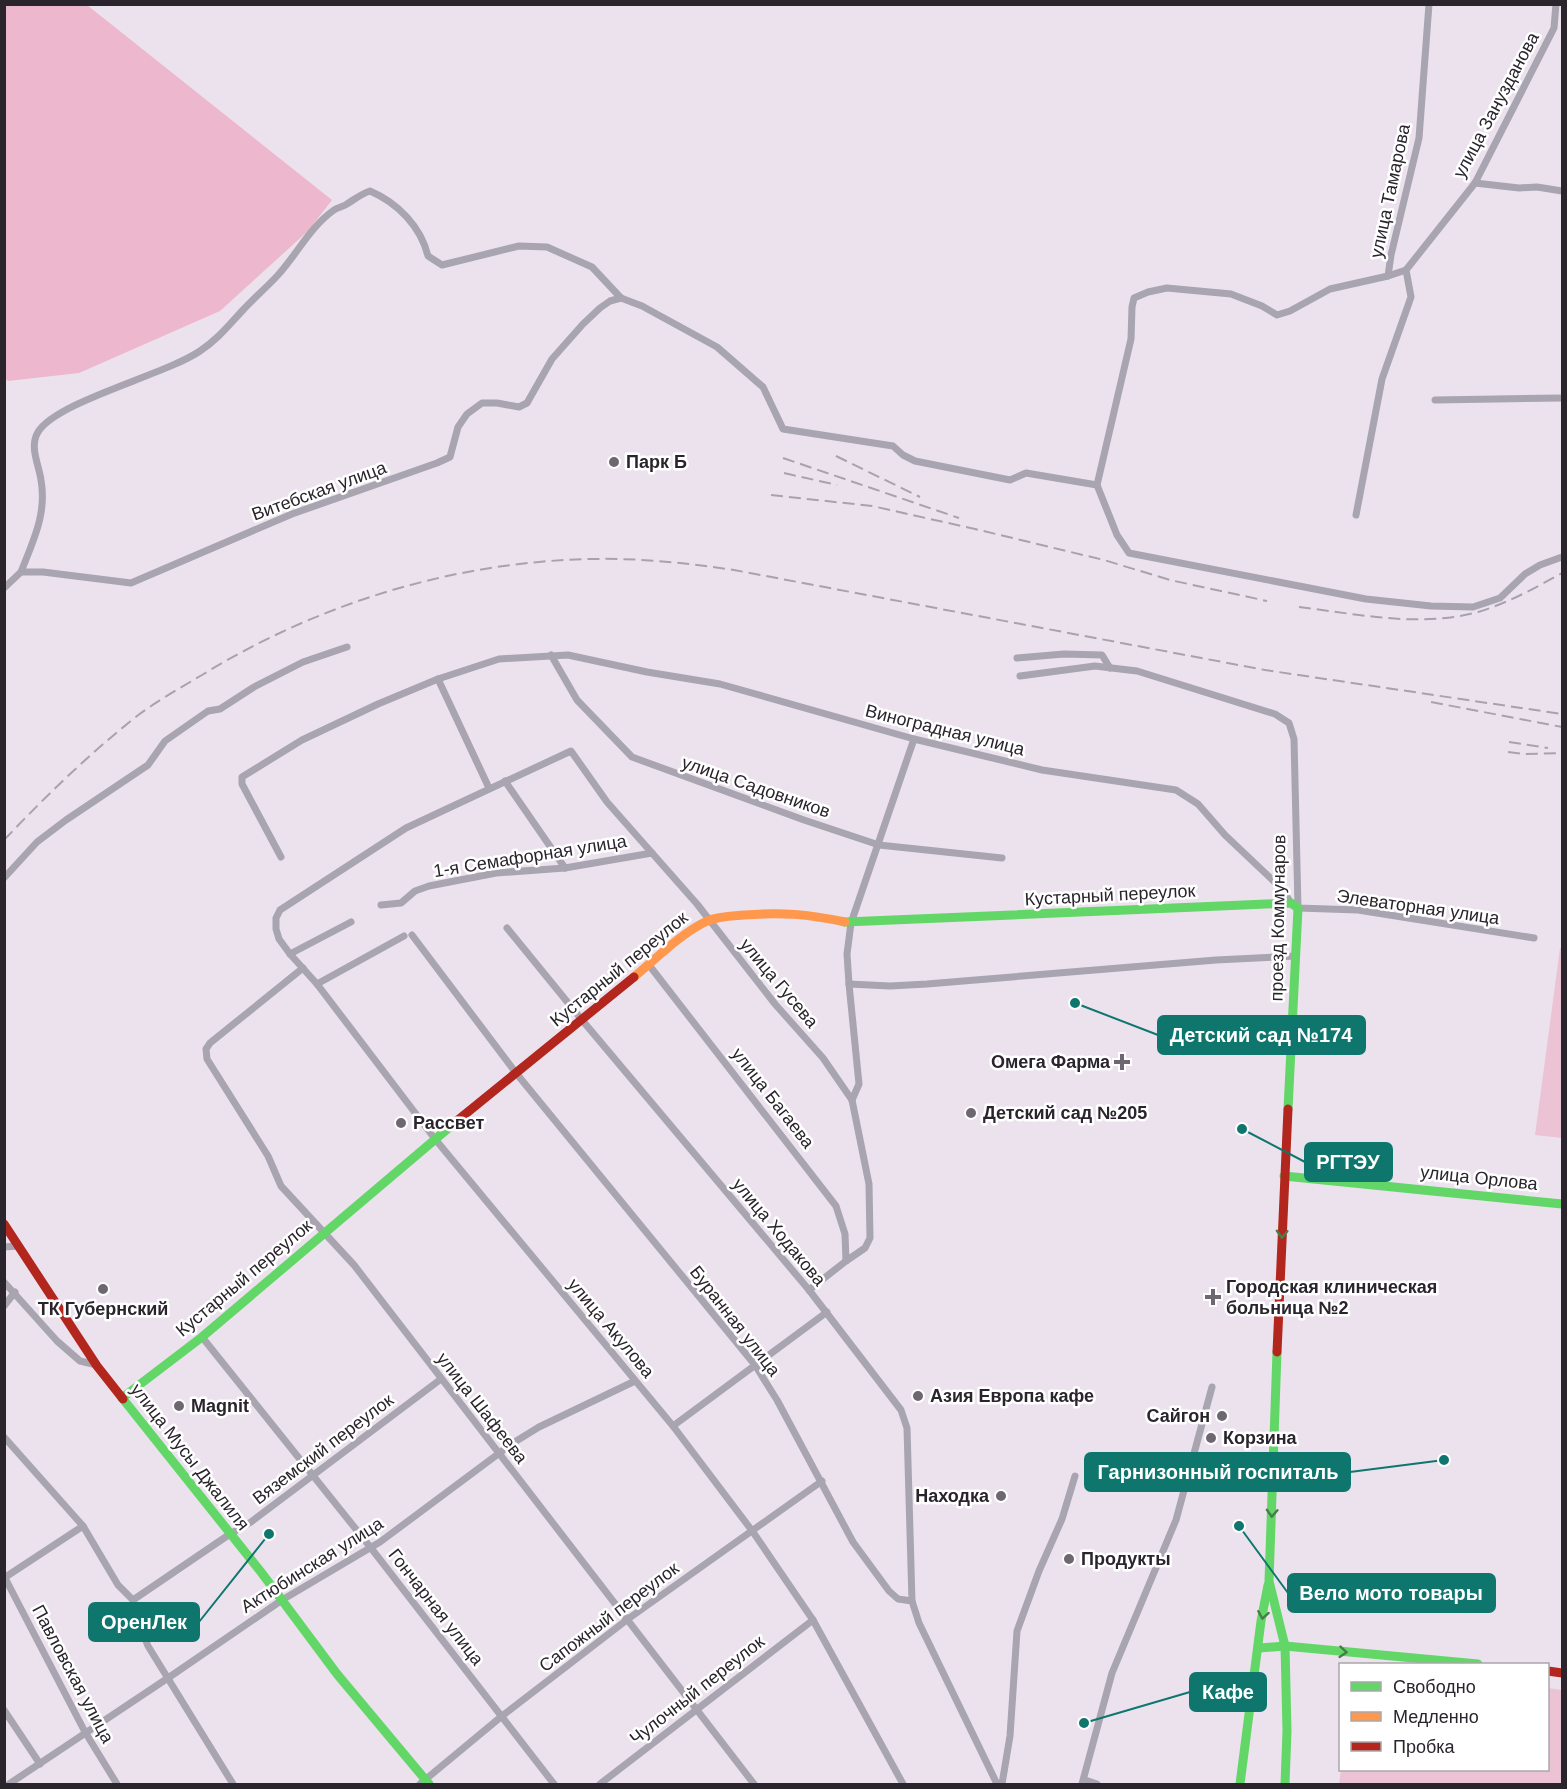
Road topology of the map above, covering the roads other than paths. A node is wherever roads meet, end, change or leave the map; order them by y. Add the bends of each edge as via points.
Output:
1 (1429, 4) edge
2 (1556, 4) edge
3 (1475, 183) junction
4 (1563, 191) edge
5 (1406, 270) junction
6 (1388, 276) junction
7 (621, 298) junction
8 (1563, 398) edge
9 (1435, 400) dead end
10 (1097, 485) junction
11 (1356, 515) dead end
12 (1563, 557) edge
13 (21, 572) junction
14 (4, 588) edge
15 (347, 647) dead end
16 (551, 655) junction
17 (1017, 658) dead end
18 (1110, 668) junction
19 (1020, 676) dead end
20 (438, 679) junction
21 (914, 739) junction
22 (505, 781) junction
23 (489, 788) junction
24 (879, 845) junction
25 (652, 853) junction
26 (281, 857) dead end
27 (1002, 858) dead end
28 (565, 868) junction
29 (4, 878) edge
30 (381, 905) dead end
31 (1294, 906) junction
32 (710, 920) junction
33 (351, 922) dead end
34 (851, 923) junction
35 (507, 928) dead end
36 (412, 935) dead end
37 (404, 936) dead end
38 (1534, 938) dead end
39 (290, 954) junction
40 (1296, 956) junction
41 (649, 965) junction
42 (303, 968) junction
43 (317, 984) junction
44 (849, 984) junction
45 (582, 1020) junction
46 (516, 1073) junction
47 (852, 1100) junction
48 (435, 1138) junction
49 (1284, 1176) junction
50 (1563, 1204) edge
51 (4, 1224) edge
52 (323, 1234) junction
53 (18, 1246) junction
54 (4, 1247) edge
55 (846, 1261) junction
56 (4, 1282) edge
57 (809, 1290) junction
58 (15, 1292) junction
59 (4, 1306) edge
60 (826, 1312) junction
61 (202, 1337) junction
62 (755, 1365) junction
63 (98, 1366) junction
64 (441, 1379) junction
65 (635, 1381) junction
66 (1212, 1387) dead end
67 (122, 1398) junction
68 (673, 1426) junction
69 (4, 1437) edge
70 (499, 1454) junction
71 (312, 1475) junction
72 (1075, 1476) dead end
73 (822, 1481) junction
74 (83, 1526) junction
75 (753, 1532) junction
76 (230, 1534) junction
77 (371, 1548) junction
78 (5, 1577) edge
79 (1269, 1581) junction
80 (282, 1599) junction
81 (133, 1600) junction
82 (912, 1601) junction
83 (628, 1619) junction
84 (813, 1620) junction
85 (1285, 1646) junction
86 (1259, 1648) junction
87 (1458, 1663) edge
88 (168, 1678) junction
89 (4, 1710) edge
90 (696, 1711) junction
91 (502, 1716) junction
92 (85, 1732) junction
93 (40, 1764) junction
94 (1084, 1782) edge
95 (424, 1783) edge
96 (9, 1785) edge
97 (117, 1785) edge
98 (233, 1785) edge
99 (555, 1785) edge
100 (600, 1785) edge
101 (754, 1785) edge
102 (903, 1785) edge
103 (998, 1785) edge
104 (1002, 1785) edge
105 (1097, 1785) edge
106 (1240, 1785) edge
107 (1285, 1785) edge

1 - 6 street, улица Тамарова via 1419,138
2 - 3 street, улица Занузданова via 1554,28
3 - 4 street
3 - 5 street, улица Занузданова
5 - 6 street, улица Тамарова
5 - 11 street via 1411,297 1383,379
6 - 10 street, улица Тамарова via 1330,290 1277,315 1232,294 1167,288 1134,298 1131,339
7 - 10 street via 717,347 763,387 783,429 893,446 915,461 1010,480 1026,473
7 - 13 street, Витебская улица via 610,301 583,324 552,359 527,403 519,407 482,403 467,414 458,427 450,457 437,463 292,514 131,583
7 - 13 street via 592,267 547,247 519,246 442,266 428,256 414,223 383,196 370,191 362,194 327,216 219,337 173,366 67,410 38,431 34,445 43,506
8 - 9 street
10 - 12 street via 1117,535 1129,553 1366,599 1473,607 1500,598 1525,574
13 - 14 street
15 - 29 street via 303,662 220,709 208,711 165,741 148,765 37,842
16 - 20 street, Виноградная улица via 499,659
16 - 21 street, Виноградная улица via 720,684
16 - 24 street, улица Садовников via 577,700 632,757
17 - 18 street via 1102,655
18 - 19 street via 1095,666
18 - 31 street, проезд Коммунаров via 1137,671 1275,714 1289,723 1296,757
20 - 23 street
20 - 26 street, Виноградная улица via 302,740 242,777 242,784
21 - 24 street
21 - 31 street, Виноградная улица via 1042,770 1176,790 1198,804
22 - 23 street
22 - 25 street, улица Гусева via 571,751 607,802
22 - 28 street
23 - 39 street, улица Акулова via 405,828 280,910 276,929
24 - 27 street, улица Садовников
24 - 34 street
25 - 28 street, 1-я Семафорная улица
25 - 32 street, улица Гусева
28 - 30 street, 1-я Семафорная улица via 496,873 429,886 401,903
31 - 34 street, Кустарный переулок
31 - 38 street, Элеваторная улица via 1358,910
31 - 40 street, проезд Коммунаров
32 - 34 street, Кустарный переулок via 775,913
32 - 41 street, Кустарный переулок
32 - 47 street, улица Гусева via 823,1058
33 - 39 street
34 - 44 street
35 - 45 street, улица Ходакова
36 - 46 street, Буранная улица
37 - 43 street
39 - 42 street, улица Акулова
40 - 44 street via 927,984
40 - 49 street, проезд Коммунаров
41 - 45 street, Кустарный переулок
41 - 55 street, улица Багаева via 836,1206 845,1234
42 - 43 street, улица Акулова
42 - 52 street, улица Шафеева via 206,1049 207,1059 268,1156 281,1186
43 - 48 street, улица Акулова
44 - 47 street via 859,1084
45 - 46 street, Кустарный переулок
45 - 57 street, улица Ходакова
46 - 48 street, Кустарный переулок
46 - 62 street, Буранная улица
47 - 55 street, улица Гусева via 869,1184 870,1238 865,1248
48 - 52 street, Кустарный переулок
48 - 65 street, улица Акулова
49 - 50 street, улица Орлова
49 -> 79 street, проезд Коммунаров
51 - 53 street, улица Мусы Джалиля
52 - 61 street, Кустарный переулок
52 - 64 street, улица Шафеева via 354,1265
53 - 54 street
53 - 63 street, улица Мусы Джалиля
55 - 57 street
56 - 58 street
57 - 60 street, улица Ходакова
58 - 59 street
58 - 63 street via 57,1341 80,1361
60 - 62 street
60 - 82 street, улица Ходакова via 901,1410 907,1428
61 - 67 street, Кустарный переулок
61 - 71 street, Гончарная улица
62 - 68 street
62 - 73 street, Буранная улица
63 - 67 street, улица Мусы Джалиля
64 - 70 street, улица Шафеева
64 - 71 street, Вяземский переулок
65 - 68 street, улица Акулова
65 - 70 street, Актюбинская улица via 539,1427
66 - 94 street via 1176,1520 1112,1673
67 - 76 street, улица Мусы Джалиля
68 - 75 street, улица Акулова
69 - 74 street
70 - 77 street, Актюбинская улица
70 - 83 street, улица Шафеева
71 - 76 street, Вяземский переулок via 252,1522
71 - 77 street, Гончарная улица
72 - 104 street via 1017,1631 1010,1736
73 - 75 street, Сапожный переулок
73 - 82 street, Буранная улица via 854,1542 889,1591 898,1599
74 - 78 street
74 - 81 street via 118,1585
75 - 83 street, Сапожный переулок
75 - 84 street, улица Акулова
76 - 80 street, улица Мусы Джалиля
76 - 81 street, Вяземский переулок
77 - 80 street, Актюбинская улица
77 - 91 street, Гончарная улица
78 - 92 street, Павловская улица
79 - 85 street, проезд Коммунаров
79 -> 86 street, проезд Коммунаров
80 - 88 street, Актюбинская улица
80 - 95 street, улица Мусы Джалиля
81 - 88 street via 148,1646
82 - 103 street via 918,1623
83 - 90 street, улица Шафеева
83 - 91 street, Сапожный переулок
84 - 90 street, Чулочный переулок
84 - 102 street, улица Акулова
85 - 86 street
85 -> 87 street
85 - 107 street, проезд Коммунаров
86 - 106 street, проезд Коммунаров
88 - 92 street, Актюбинская улица
88 - 98 street
89 - 93 street
90 - 100 street, Чулочный переулок
90 - 101 street, улица Шафеева
91 - 95 street, Сапожный переулок
91 - 99 street, Гончарная улица
92 - 93 street, Актюбинская улица
92 - 97 street, Павловская улица
93 - 96 street, Актюбинская улица
94 - 105 street

